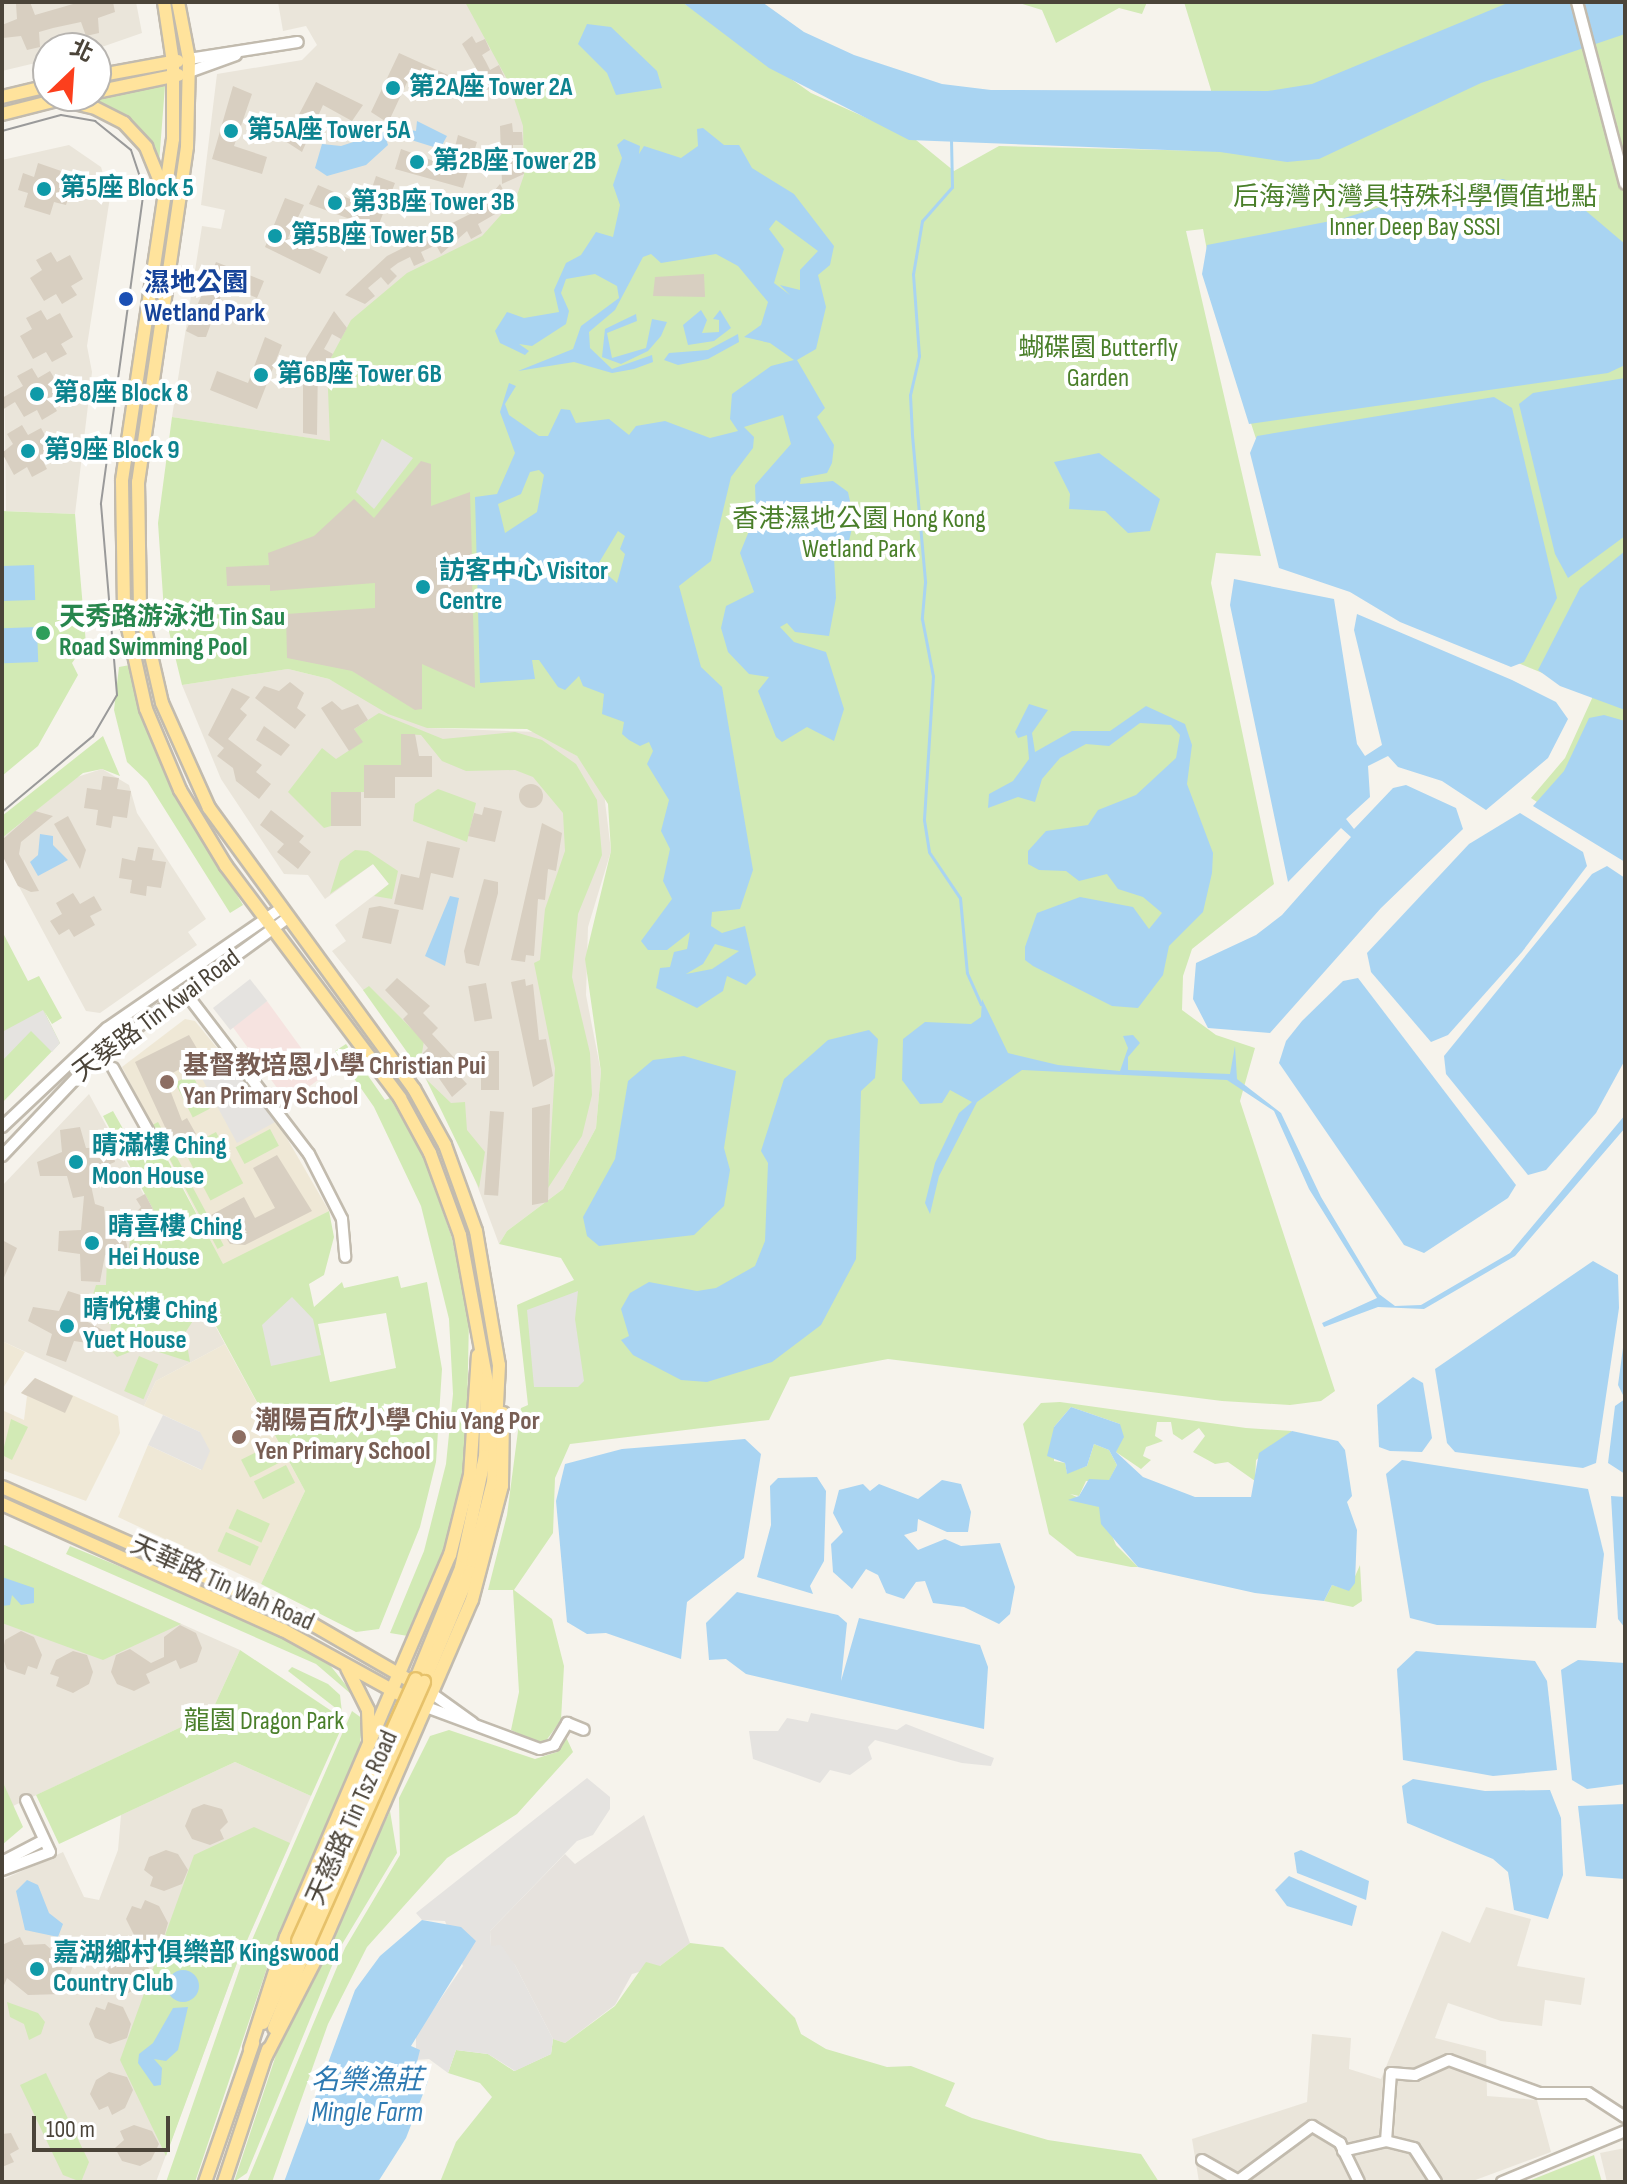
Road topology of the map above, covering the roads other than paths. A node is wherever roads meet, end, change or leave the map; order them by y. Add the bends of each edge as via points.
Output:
1 (164, 2) edge
2 (178, 2) edge
3 (1577, 2) edge
4 (298, 42) dead end
5 (173, 62) junction
6 (189, 66) junction
7 (112, 73) edge
8 (173, 76) junction
9 (112, 89) edge
10 (32, 90) edge
11 (2, 97) edge
12 (32, 106) edge
13 (103, 112) edge
14 (2, 114) edge
15 (1625, 184) edge
16 (165, 194) junction
17 (282, 914) junction
18 (269, 927) junction
19 (185, 992) junction
20 (113, 1068) dead end
21 (2, 1127) edge
22 (137, 1142) dead end
23 (2, 1156) edge
24 (345, 1257) dead end
25 (479, 1331) junction
26 (500, 1400) junction
27 (490, 1457) junction
28 (2, 1487) edge
29 (2, 1504) edge
30 (342, 1662) junction
31 (401, 1676) junction
32 (395, 1692) junction
33 (434, 1695) junction
34 (429, 1708) junction
35 (473, 1723) junction
36 (584, 1730) dead end
37 (366, 1756) junction
38 (26, 1800) dead end
39 (44, 1840) junction
40 (2, 1862) edge
41 (2, 1870) edge
42 (303, 1944) junction
43 (250, 2049) junction
44 (266, 2056) junction
45 (1625, 2117) edge
46 (1625, 2131) edge
47 (1386, 2141) junction
48 (1343, 2151) junction
49 (1202, 2160) dead end
50 (1240, 2181) edge
51 (205, 2182) edge
52 (224, 2182) edge
53 (1359, 2182) edge
54 (1436, 2182) edge
55 (1502, 2182) edge

1 - 5 main road
2 - 6 main road
3 - 15 street
4 - 6 street
5 - 6 main road
5 - 7 main road
5 - 8 main road
6 - 8 main road
6 - 17 main road via 184,177 138,482 137,579 155,680 183,757 223,833
8 - 9 main road
8 - 16 main road
10 - 11 main road
12 - 14 main road
13 - 16 main road via 124,123 146,147
16 - 18 main road via 122,481 124,610 139,684 168,764 209,841
17 - 18 street, 天葵路 Tin Kwai Road
17 - 26 main road via 402,1071 445,1145 486,1271
18 - 19 street, 天葵路 Tin Kwai Road
18 - 21 street, 天葵路 Tin Kwai Road via 107,1028
18 - 25 main road via 346,1020 430,1153 460,1235
19 - 23 street, 天葵路 Tin Kwai Road via 95,1058
19 - 24 street via 309,1154 342,1219
20 - 22 street via 151,1136 147,1146
25 - 27 main road
25 - 31 main road via 464,1508
26 - 27 main road
26 - 33 main road via 507,1426 494,1522
27 - 42 main road, 天慈路 Tin Tsz Road, bridge via 478,1549
28 - 31 main road, 天華路 Tin Wah Road via 312,1624
29 - 30 main road, 天華路 Tin Wah Road
30 - 32 main road, 天華路 Tin Wah Road
30 - 37 main road via 368,1710
31 - 32 main road
31 - 33 main road, 天華路 Tin Wah Road
32 - 34 main road, 天華路 Tin Wah Road
32 - 37 main road
33 - 34 main road
33 - 35 street
34 - 35 street
34 - 44 main road via 316,1961
35 - 36 street via 540,1749 554,1745 567,1723
37 - 43 main road via 286,1937
38 - 39 street
39 - 40 street
39 - 41 street via 50,1852
42 - 43 main road, 天慈路 Tin Tsz Road
42 - 44 main road, 天慈路 Tin Tsz Road
43 - 51 main road, 天慈路 Tin Tsz Road
44 - 52 main road, 天慈路 Tin Tsz Road
45 - 47 street via 1588,2093 1539,2093 1444,2060 1415,2075 1391,2073
46 - 55 street
47 - 48 street
47 - 54 street via 1414,2148
48 - 50 street via 1320,2126 1303,2127
48 - 53 street
49 - 50 street

